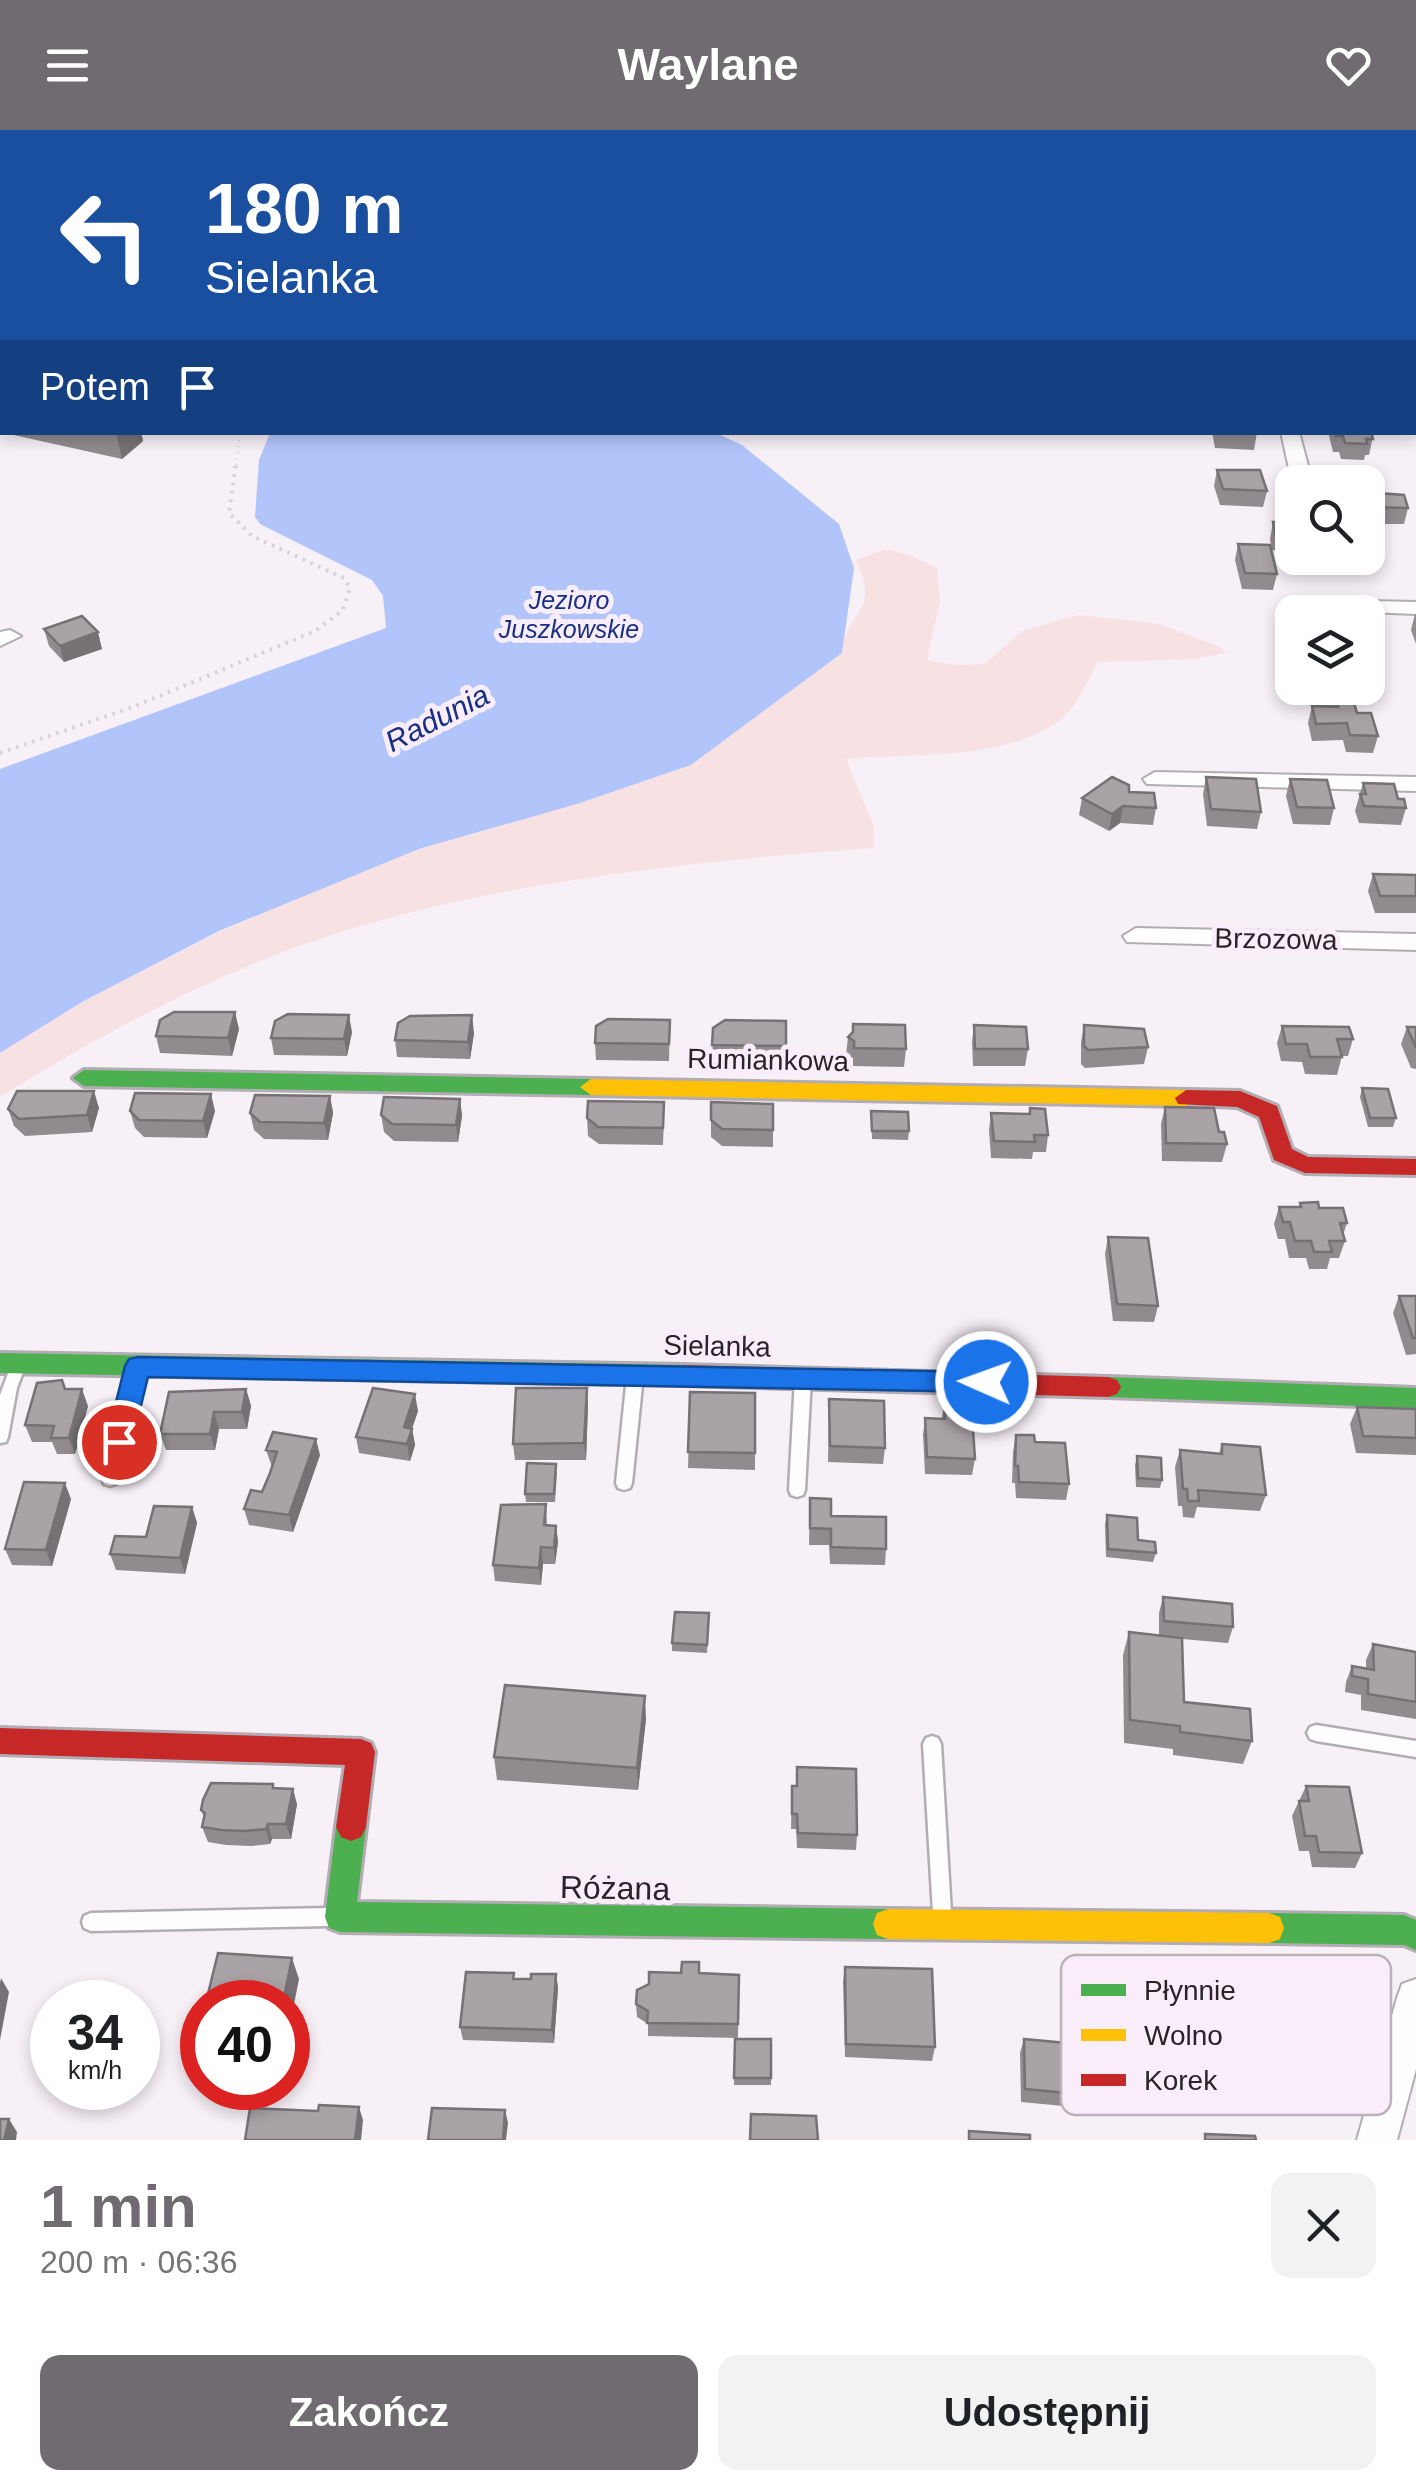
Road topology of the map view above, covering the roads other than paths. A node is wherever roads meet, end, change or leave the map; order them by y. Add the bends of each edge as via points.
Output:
1 (1291, 435) edge
2 (1298, 465) edge
3 (1385, 607) edge
4 (1416, 608) edge
5 (1155, 779) dead end
6 (1416, 784) edge
7 (1136, 936) dead end
8 (1416, 942) edge
9 (84, 1078) dead end
10 (1416, 1167) edge
11 (9, 1363) edge
12 (138, 1366) junction
13 (635, 1375) junction
14 (803, 1377) junction
15 (1416, 1398) edge
16 (0, 1437) edge
17 (110, 1479) dead end
18 (624, 1483) dead end
19 (797, 1490) dead end
20 (1316, 1733) dead end
21 (0, 1741) edge
22 (932, 1744) dead end
23 (1416, 1749) edge
24 (340, 1917) junction
25 (91, 1922) dead end
26 (942, 1924) junction
27 (1416, 1935) edge
28 (1416, 1998) edge
29 (1391, 2089) edge
30 (1384, 2115) edge
31 (1377, 2140) edge

1 - 2 street
3 - 4 street
5 - 6 street
7 - 8 street, Brzozowa
9 - 10 street, Rumiankowa via 1240,1099 1268,1112 1282,1154 1305,1166
11 - 12 street, Sielanka
11 - 16 lane
12 - 13 street, Sielanka
12 - 17 lane
13 - 14 street, Sielanka
13 - 18 lane
14 - 15 street, Sielanka
14 - 19 lane
20 - 23 lane
21 - 24 street via 361,1752
22 - 26 lane
24 - 25 lane
24 - 26 street, Różana
26 - 27 street, Różana
28 - 29 street
30 - 31 street

